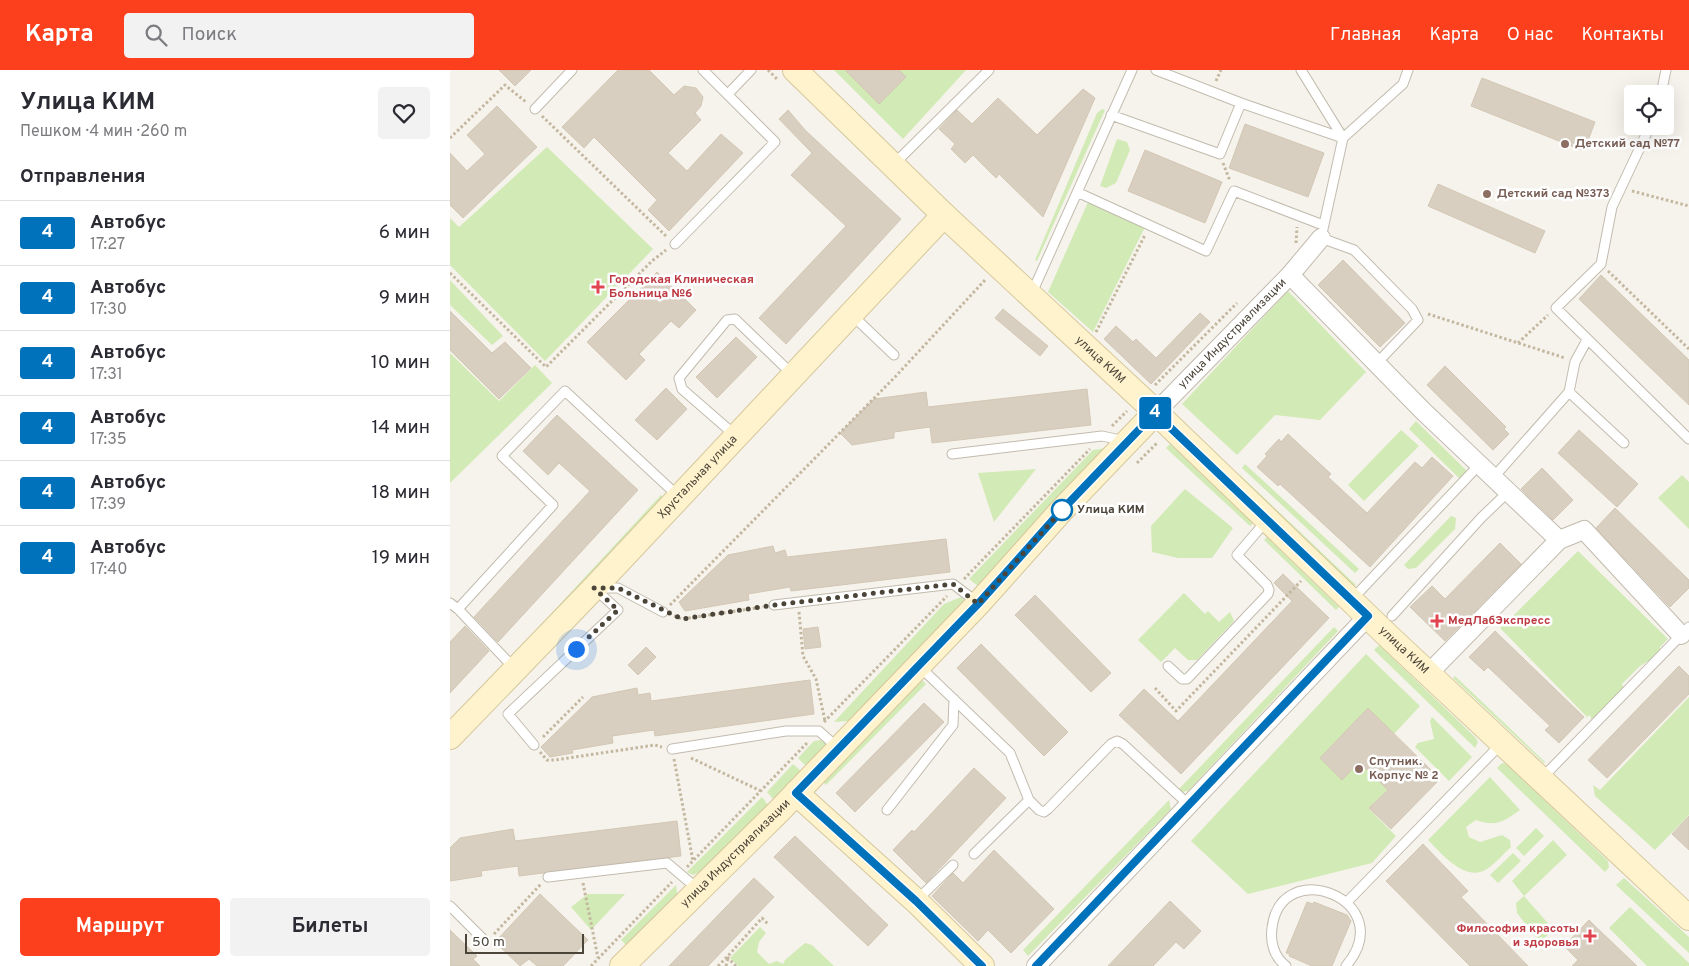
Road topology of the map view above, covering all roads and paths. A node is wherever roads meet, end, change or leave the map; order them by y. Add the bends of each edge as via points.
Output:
1 (572, 70) edge
2 (703, 70) edge
3 (750, 70) edge
4 (795, 70) edge
5 (989, 70) edge
6 (1156, 70) edge
7 (1301, 70) edge
8 (1408, 70) edge
9 (1666, 70) edge
10 (1130, 71) edge
11 (1663, 85) edge
12 (729, 93) junction
13 (1241, 103) junction
14 (535, 109) junction
15 (1111, 115) junction
16 (1646, 135) edge
17 (450, 138) edge
18 (1343, 138) junction
19 (1220, 154) junction
20 (893, 166) junction
21 (1621, 188) junction
22 (1234, 191) junction
23 (1079, 193) junction
24 (1689, 206) edge
25 (944, 215) junction
26 (1297, 215) junction
27 (1150, 225) junction
28 (1322, 231) junction
29 (675, 244) junction
30 (1289, 250) dead end
31 (1600, 264) junction
32 (450, 273) edge
33 (1290, 275) junction
34 (986, 279) dead end
35 (1030, 297) junction
36 (1242, 298) dead end
37 (1556, 308) junction
38 (1412, 309) junction
39 (851, 314) junction
40 (1094, 337) dead end
41 (1587, 340) junction
42 (1518, 343) junction
43 (1689, 348) edge
44 (894, 355) dead end
45 (1575, 362) junction
46 (1376, 364) junction
47 (793, 375) junction
48 (1154, 386) dead end
49 (1569, 392) junction
50 (1127, 411) dead end
51 (1155, 413) junction
52 (736, 436) junction
53 (1102, 436) junction
54 (1689, 439) edge
55 (1127, 442) junction
56 (1624, 443) dead end
57 (952, 454) dead end
58 (1479, 465) junction
59 (1492, 478) junction
60 (1508, 492) junction
61 (678, 496) junction
62 (1268, 520) junction
63 (1559, 540) junction
64 (957, 586) junction
65 (594, 588) junction
66 (1360, 591) dead end
67 (798, 602) junction
68 (450, 603) edge
69 (978, 604) junction
70 (774, 605) joint
71 (458, 609) junction
72 (663, 612) junction
73 (1368, 616) junction
74 (1392, 616) dead end
75 (1685, 631) edge
76 (919, 666) junction
77 (1168, 666) dead end
78 (516, 670) junction
79 (1428, 674) junction
80 (583, 696) dead end
81 (954, 699) junction
82 (825, 722) junction
83 (819, 731) junction
84 (450, 738) edge
85 (1502, 744) junction
86 (534, 745) junction
87 (838, 748) junction
88 (672, 749) junction
89 (1540, 780) junction
90 (761, 792) junction
91 (796, 793) junction
92 (1029, 800) junction
93 (1188, 804) junction
94 (887, 810) dead end
95 (974, 854) dead end
96 (693, 861) junction
97 (953, 866) dead end
98 (581, 873) junction
99 (680, 874) junction
100 (545, 880) joint
101 (699, 890) junction
102 (916, 901) junction
103 (1347, 902) junction
104 (450, 906) edge
105 (1689, 918) edge
106 (769, 925) dead end
107 (487, 937) joint
108 (727, 957) junction
109 (598, 959) junction
110 (591, 966) edge
111 (622, 966) edge
112 (718, 966) edge
113 (726, 966) edge
114 (736, 966) edge
115 (982, 966) edge
116 (1036, 966) edge
117 (1286, 966) edge
118 (1346, 966) edge

1 - 14 lane
2 - 12 lane
3 - 12 lane
4 - 20 street, улица КИМ
5 - 20 lane
6 - 13 lane
7 - 18 lane
8 - 18 lane via 1403,84
9 - 11 lane
10 - 15 lane
12 - 29 lane via 775,142
13 - 18 lane
13 - 19 lane
14 - 17 path via 505,85
14 - 29 path
15 - 19 lane
15 - 23 lane
16 - 21 lane
18 - 28 lane
19 - 22 path
20 - 25 street, улица КИМ
21 - 24 path
21 - 31 lane via 1612,207
22 - 26 lane
22 - 27 lane via 1206,250
23 - 27 lane
23 - 35 lane
25 - 35 street, улица КИМ
25 - 39 street, Хрустальная улица
26 - 28 lane
26 - 30 path via 1296,243
27 - 40 path
28 - 33 street, улица Индустриализации
28 - 38 lane via 1354,250
29 - 32 path via 652,261 546,367
31 - 37 lane
31 - 43 path
33 - 46 street
33 - 51 street, улица Индустриализации
34 - 72 path via 895,377
35 - 51 street, улица КИМ
36 - 48 path
37 - 41 lane
37 - 42 path
38 - 42 path
38 - 46 lane via 1418,320
39 - 44 lane
39 - 47 street, Хрустальная улица
41 - 45 lane
41 - 54 lane
42 - 45 path
45 - 49 lane
46 - 58 street
47 - 52 street, Хрустальная улица
47 - 52 lane via 735,319 727,320 679,378 682,389
49 - 56 lane
49 - 59 lane
50 - 53 path
51 - 55 street, улица Индустриализации
51 - 62 street, улица КИМ
52 - 61 street, Хрустальная улица via 714,467
53 - 55 lane
53 - 57 lane
53 - 64 path
55 - 69 street, улица Индустриализации
58 - 59 street
58 - 66 lane
59 - 60 street
60 - 63 street
60 - 74 lane
61 - 65 street, Хрустальная улица
61 - 71 lane via 565,391 502,456 553,505
62 - 73 street, улица КИМ
62 - 77 lane via 1237,555 1267,585 1268,594 1187,679 1182,679
63 - 75 street via 1584,530
63 - 79 street
64 - 67 lane
64 - 69 lane
64 - 82 path
65 - 72 lane via 618,588
65 - 78 street, Хрустальная улица
65 - 86 lane via 618,610 508,714
67 - 70 lane
67 - 82 path via 803,656 816,679
68 - 71 lane
69 - 76 street, улица Индустриализации
70 - 72 path via 682,619
71 - 78 lane
73 - 79 street, улица КИМ
73 - 93 street
75 - 89 lane
76 - 81 lane
76 - 87 street, улица Индустриализации
78 - 84 street, Хрустальная улица
79 - 85 street, улица КИМ
80 - 86 path
81 - 92 lane via 1010,753
81 - 94 lane via 953,725
82 - 83 path
83 - 87 lane
83 - 88 lane via 786,731
83 - 90 path
85 - 89 street, улица КИМ
85 - 103 lane
86 - 88 path via 547,760 655,745
87 - 91 street, улица Индустриализации
88 - 90 path
88 - 96 path
89 - 105 street, улица КИМ
90 - 96 path
91 - 101 street, улица Индустриализации
91 - 102 street
92 - 93 lane via 1044,812 1111,744 1117,742
92 - 95 lane
93 - 116 street
96 - 99 path
97 - 102 lane
98 - 99 lane via 668,863
98 - 100 lane
98 - 109 path
99 - 101 lane
99 - 109 path
100 - 107 path
101 - 111 street, улица Индустриализации
102 - 115 street
103 - 117 lane via 1334,893 1320,889 1305,890 1291,896 1280,907 1273,920 1271,936 1274,950
103 - 118 lane via 1360,926 1360,941
104 - 107 lane
106 - 108 path via 762,918
108 - 112 path
108 - 113 path
108 - 114 path
109 - 110 path

